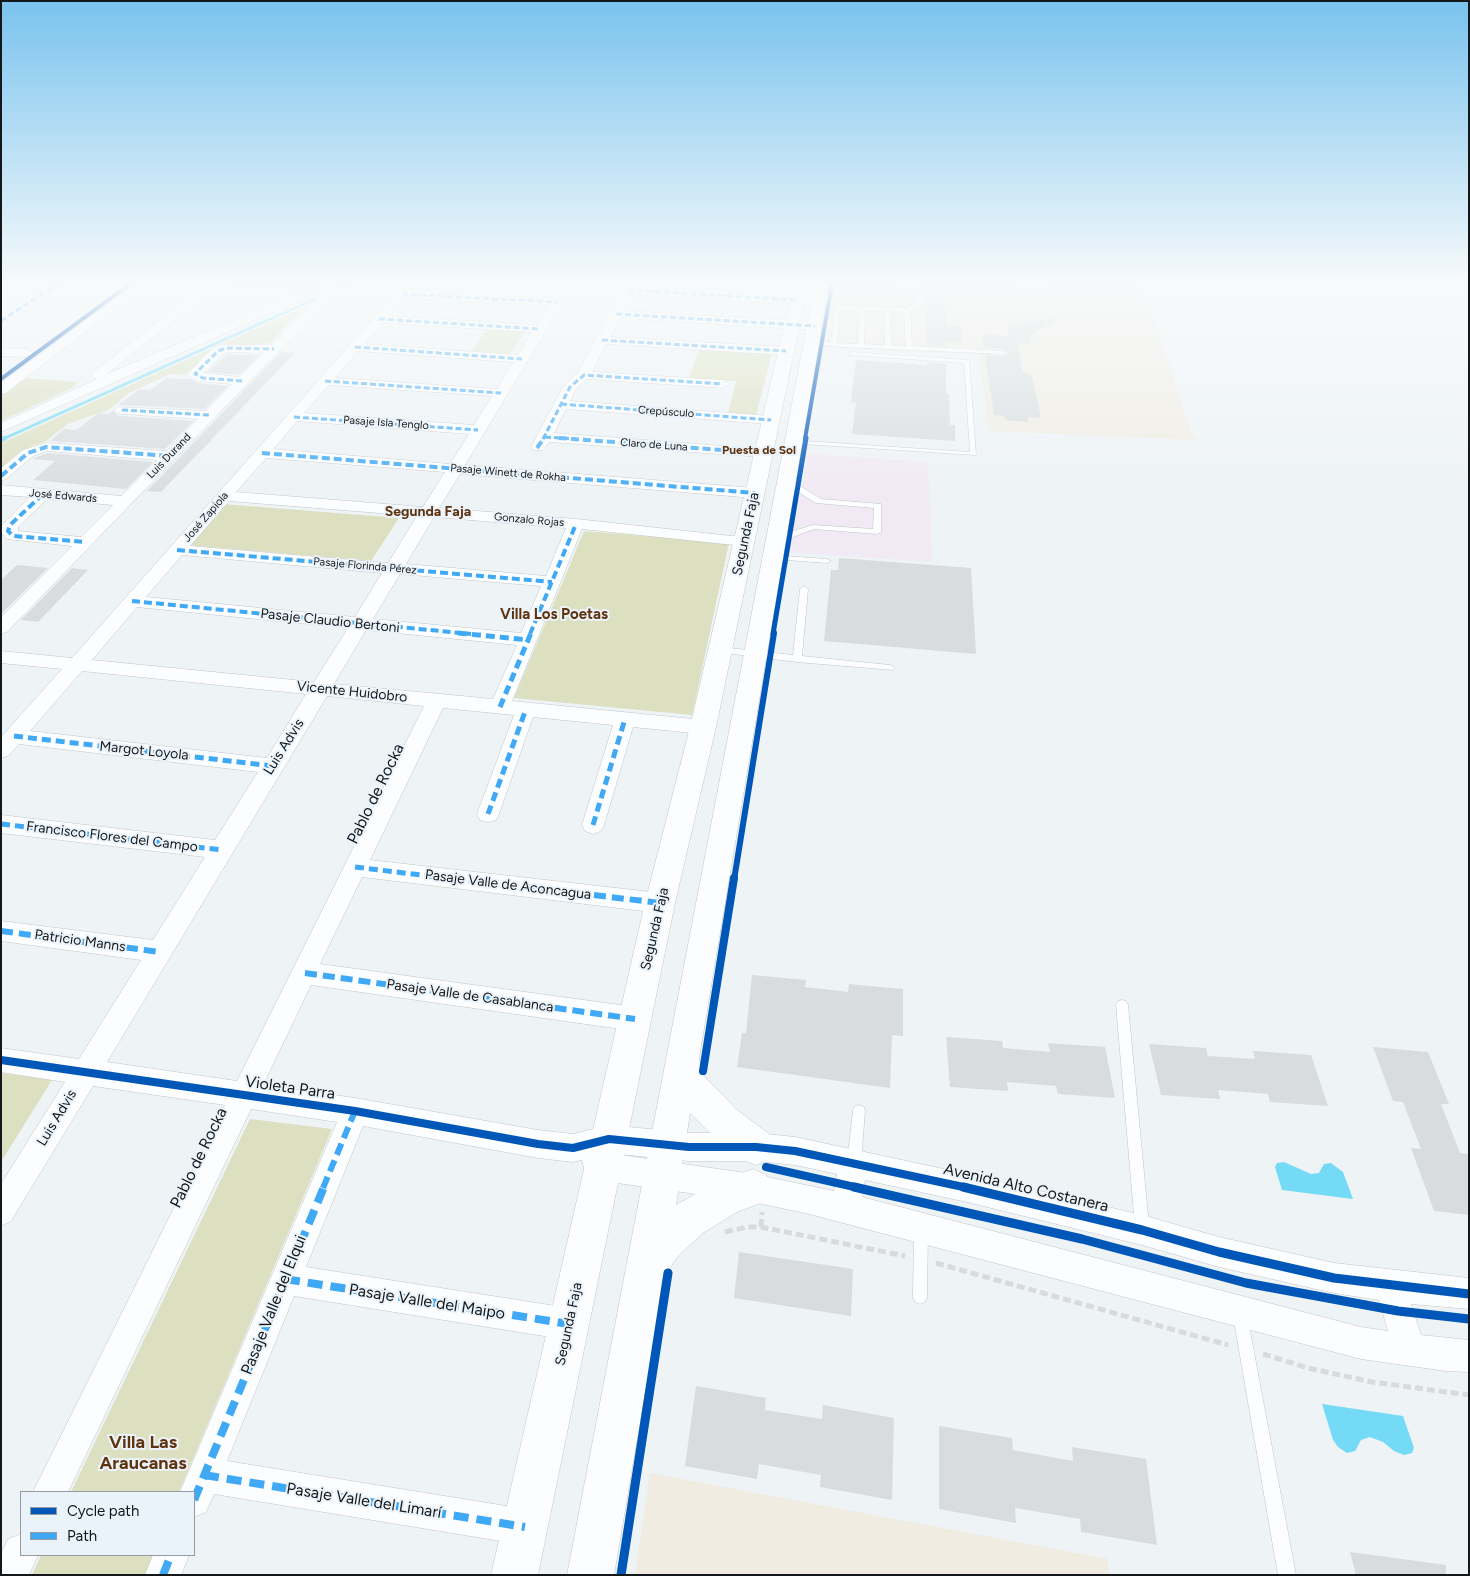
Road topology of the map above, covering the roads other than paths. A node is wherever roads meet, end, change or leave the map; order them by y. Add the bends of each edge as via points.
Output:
1 (21, 358) edge
2 (44, 358) edge
3 (121, 358) edge
4 (157, 358) edge
5 (213, 358) edge
6 (265, 358) edge
7 (346, 358) edge
8 (500, 358) edge
9 (593, 358) edge
10 (785, 358) edge
11 (809, 358) edge
12 (910, 358) edge
13 (522, 359) joint
14 (1, 372) edge
15 (584, 375) junction
16 (242, 381) junction
17 (325, 381) junction
18 (723, 384) dead end
19 (87, 388) junction
20 (1, 390) edge
21 (500, 393) junction
22 (561, 404) junction
23 (122, 410) dead end
24 (209, 415) junction
25 (294, 417) junction
26 (771, 420) junction
27 (1, 428) edge
28 (478, 430) junction
29 (804, 443) dead end
30 (262, 453) junction
31 (763, 454) junction
32 (170, 456) junction
33 (454, 469) junction
34 (1, 476) edge
35 (786, 482) junction
36 (1, 490) edge
37 (755, 493) junction
38 (43, 494) junction
39 (224, 496) junction
40 (125, 502) junction
41 (428, 512) junction
42 (817, 517) dead end
43 (576, 524) junction
44 (814, 527) junction
45 (744, 541) junction
46 (86, 542) junction
47 (177, 550) junction
48 (774, 550) junction
49 (827, 561) dead end
50 (394, 568) junction
51 (552, 582) junction
52 (804, 589) dead end
53 (132, 602) junction
54 (360, 624) junction
55 (1, 628) edge
56 (529, 640) junction
57 (720, 650) junction
58 (755, 654) junction
59 (1, 657) edge
60 (797, 659) junction
61 (77, 665) junction
62 (890, 668) dead end
63 (320, 689) junction
64 (437, 700) junction
65 (500, 707) junction
66 (526, 709) junction
67 (625, 719) junction
68 (703, 727) junction
69 (8, 744) edge
70 (273, 766) junction
71 (488, 814) dead end
72 (1, 824) edge
73 (593, 825) dead end
74 (222, 850) junction
75 (355, 867) junction
76 (660, 903) junction
77 (1, 931) edge
78 (160, 952) junction
79 (305, 973) junction
80 (1122, 1005) dead end
81 (635, 1019) junction
82 (682, 1057) junction
83 (1, 1060) edge
84 (85, 1072) junction
85 (245, 1096) junction
86 (355, 1111) junction
87 (858, 1112) dead end
88 (756, 1147) junction
89 (595, 1151) junction
90 (664, 1160) junction
91 (854, 1163) junction
92 (753, 1188) junction
93 (845, 1208) junction
94 (1, 1211) edge
95 (921, 1227) junction
96 (1142, 1230) junction
97 (646, 1269) junction
98 (286, 1279) junction
99 (1390, 1286) junction
100 (1469, 1294) edge
101 (920, 1297) dead end
102 (1240, 1313) junction
103 (569, 1324) junction
104 (1410, 1350) junction
105 (1469, 1356) edge
106 (199, 1488) edge
107 (50, 1491) edge
108 (525, 1527) junction
109 (20, 1554) edge
110 (171, 1556) edge
111 (10, 1575) edge
112 (163, 1575) edge
113 (514, 1575) edge
114 (590, 1575) edge
115 (1287, 1575) edge

1 - 14 street
2 - 20 street
3 - 19 street
4 - 19 street
5 - 16 street via 196,374 203,378
6 - 16 street, Luis Durand
7 - 17 street, José Zapiola
8 - 13 street
9 - 15 street
10 - 26 main road, Segunda Faja
11 - 35 main road
12 - 29 lane via 967,361 974,454
13 - 21 street, Luis Advis
15 - 18 street
15 - 22 street via 570,387
16 - 24 street, Luis Durand
17 - 21 street
17 - 25 street, José Zapiola
19 - 27 street
21 - 28 street, Luis Advis
22 - 26 street, Crepúsculo
22 - 31 street, Claro de Luna via 541,442
23 - 24 street
24 - 32 street, Luis Durand
25 - 28 street, Pasaje Isla Tenglo
25 - 30 street, José Zapiola
26 - 31 main road, Segunda Faja
28 - 33 street, Luis Advis
30 - 33 street, Pasaje Winett de Rokha
30 - 39 street, José Zapiola
31 - 37 main road, Segunda Faja
32 - 34 street via 46,447 28,453
32 - 40 street, Luis Durand
33 - 37 street, Pasaje Winett de Rokha
33 - 41 street, Luis Advis
35 - 44 lane via 819,504 878,506 877,532
35 - 48 main road
36 - 38 street, José Edwards
37 - 45 main road, Segunda Faja
38 - 40 street, José Edwards
38 - 46 street via 10,525 8,531 12,536
39 - 41 street, Gonzalo Rojas
39 - 47 street, José Zapiola
40 - 46 street, Luis Durand
41 - 43 street, Gonzalo Rojas
41 - 50 street, Luis Advis
42 - 44 lane
43 - 45 street, Gonzalo Rojas
43 - 51 street
44 - 48 lane via 790,535
45 - 57 main road, Segunda Faja
46 - 55 street, Luis Durand
47 - 50 street, Pasaje Florinda Pérez
47 - 53 street, José Zapiola
48 - 49 lane
48 - 58 main road
50 - 51 street, Pasaje Florinda Pérez
50 - 54 street, Luis Advis
51 - 56 street
52 - 60 lane
53 - 54 street, Pasaje Claudio Bertoni
53 - 61 street, José Zapiola
54 - 56 street, Pasaje Claudio Bertoni
54 - 63 street, Luis Advis
56 - 65 street
57 - 58 lane
57 - 68 main road, Segunda Faja
58 - 60 lane
58 - 82 main road
59 - 61 street, Vicente Huidobro
60 - 62 lane
61 - 63 street, Vicente Huidobro
61 - 69 street, José Zapiola
63 - 64 street, Vicente Huidobro
63 - 70 street, Luis Advis
64 - 65 street, Vicente Huidobro
64 - 75 street, Pablo de Rocka
65 - 66 street, Vicente Huidobro
66 - 67 street, Vicente Huidobro
66 - 71 street
67 - 68 street, Vicente Huidobro
67 - 73 street
68 - 76 main road, Segunda Faja
69 - 70 street, Margot Loyola
70 - 74 street, Luis Advis
72 - 74 street, Francisco Flores del Campo
74 - 78 street, Luis Advis
75 - 76 street, Pasaje Valle de Aconcagua
75 - 79 street, Pablo de Rocka
76 - 81 main road, Segunda Faja
77 - 78 street, Patricio Manns
78 - 84 street, Luis Advis
79 - 81 street, Pasaje Valle de Casablanca
79 - 85 street, Pablo de Rocka
80 - 96 lane
81 - 89 main road, Segunda Faja
82 - 88 main road via 684,1074 690,1086 723,1121
82 - 90 main road
83 - 84 street, Violeta Parra
84 - 85 street, Violeta Parra
84 - 94 street, Luis Advis
85 - 86 street, Violeta Parra
85 - 107 street, Pablo de Rocka
86 - 89 street, Violeta Parra
86 - 98 street, Pasaje Valle del Elqui
87 - 91 lane
88 - 90 street, Avenida Alto Costanera
88 - 91 street, Avenida Alto Costanera via 795,1150
89 - 90 street, Avenida Alto Costanera
89 - 103 main road, Segunda Faja
90 - 92 street, Avenida Alto Costanera
90 - 97 main road
91 - 93 street
91 - 96 street, Avenida Alto Costanera
92 - 93 street, Avenida Alto Costanera
92 - 97 main road via 728,1196 689,1219 664,1242
93 - 95 street, Avenida Alto Costanera
95 - 101 lane
95 - 102 street, Avenida Alto Costanera
96 - 99 street, Avenida Alto Costanera via 1219,1252 1334,1278
97 - 114 main road
98 - 103 street, Pasaje Valle del Maipo
98 - 106 street, Pasaje Valle del Elqui
99 - 100 street, Avenida Alto Costanera
99 - 104 street
102 - 104 street, Avenida Alto Costanera via 1361,1343
102 - 115 lane
103 - 108 main road, Segunda Faja
104 - 105 street, Avenida Alto Costanera
106 - 108 street, Pasaje Valle del Limarí
108 - 113 main road, Segunda Faja
109 - 111 street
110 - 112 street

